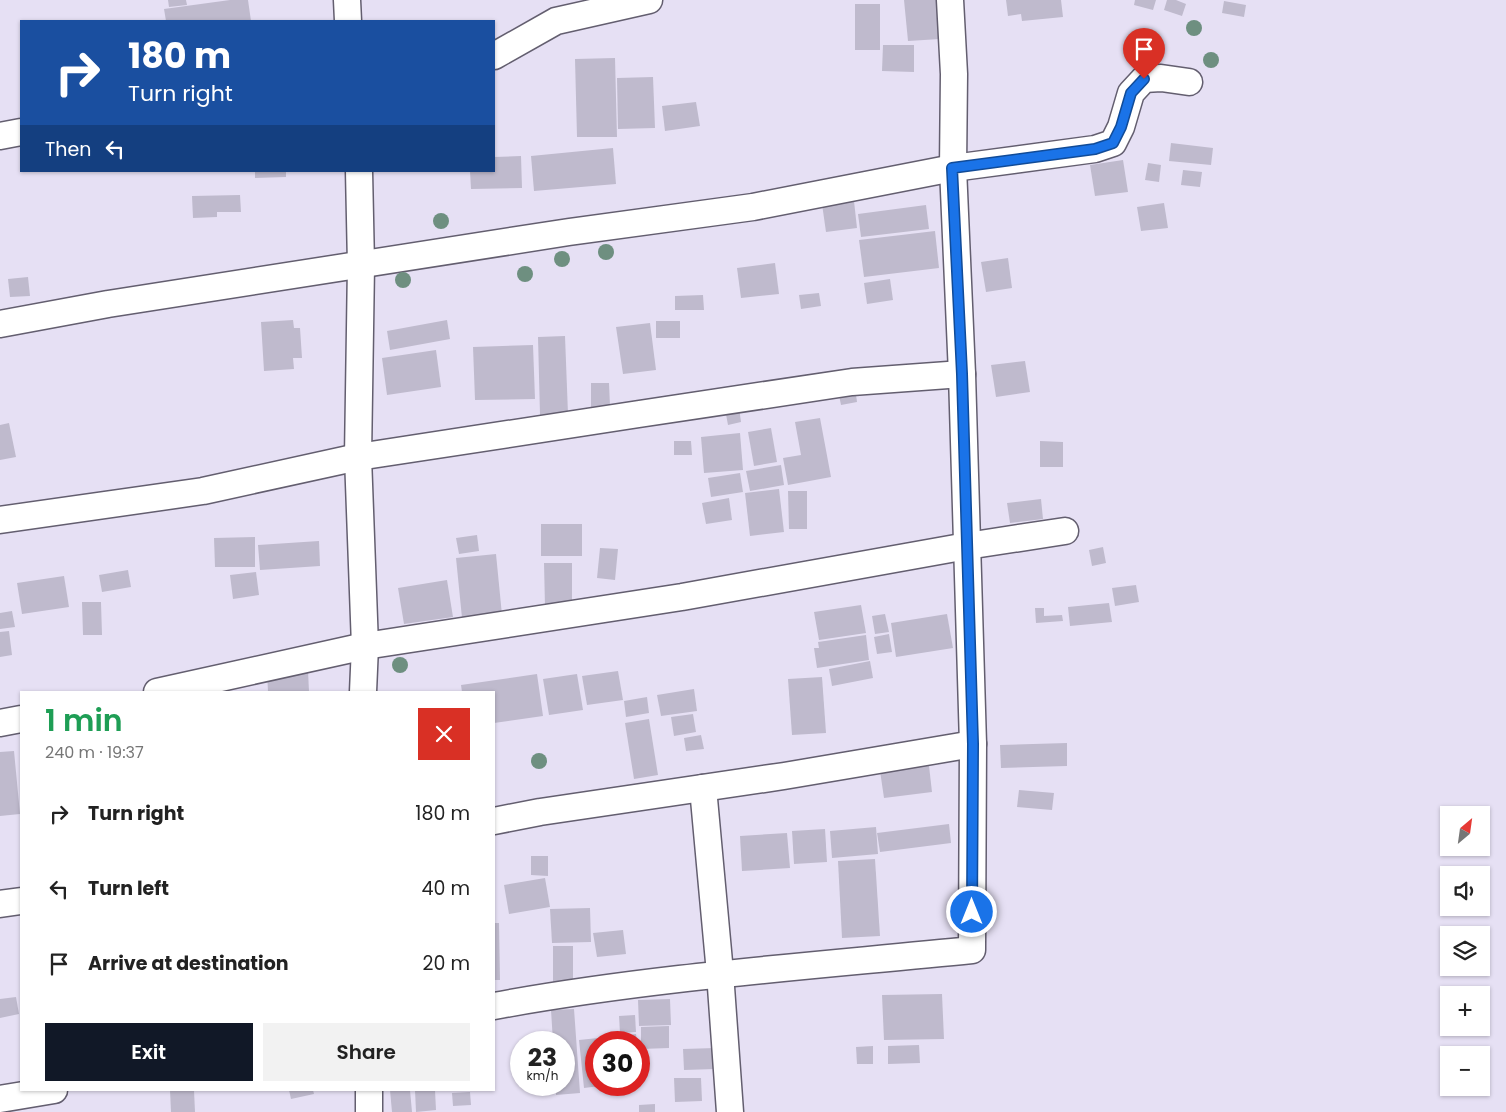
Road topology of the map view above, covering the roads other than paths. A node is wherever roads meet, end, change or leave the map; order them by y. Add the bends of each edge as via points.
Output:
1 (346, 0) edge
2 (649, 0) edge
3 (950, 0) edge
4 (348, 20) edge
5 (495, 55) edge
6 (1189, 82) dead end
7 (20, 132) edge
8 (0, 136) edge
9 (952, 168) junction
10 (359, 172) edge
11 (361, 265) junction
12 (0, 324) edge
13 (962, 374) junction
14 (358, 457) junction
15 (0, 520) edge
16 (1066, 531) dead end
17 (967, 546) junction
18 (365, 646) junction
19 (162, 691) edge
20 (363, 691) edge
21 (20, 719) edge
22 (0, 723) edge
23 (973, 744) junction
24 (703, 788) junction
25 (495, 821) edge
26 (20, 901) edge
27 (0, 904) edge
28 (720, 973) junction
29 (495, 1006) edge
30 (48, 1091) edge
31 (369, 1091) edge
32 (0, 1099) edge
33 (369, 1112) edge
34 (730, 1112) edge

1 - 4 street
2 - 5 street via 556,21
3 - 9 street via 954,74
6 - 9 street via 1144,79 1131,93 1113,143 1095,149
7 - 8 street
9 - 11 street via 753,207
9 - 13 street
10 - 11 street
11 - 12 street
11 - 14 street
13 - 14 street via 852,382
13 - 17 street
14 - 15 street via 203,491
14 - 18 street
16 - 17 street
17 - 18 street via 682,597
17 - 23 street
18 - 19 street
18 - 20 street
21 - 22 street
23 - 24 street
23 - 28 street via 972,950
24 - 25 street
24 - 28 street
26 - 27 street
28 - 29 street
28 - 34 street
30 - 32 street
31 - 33 street

